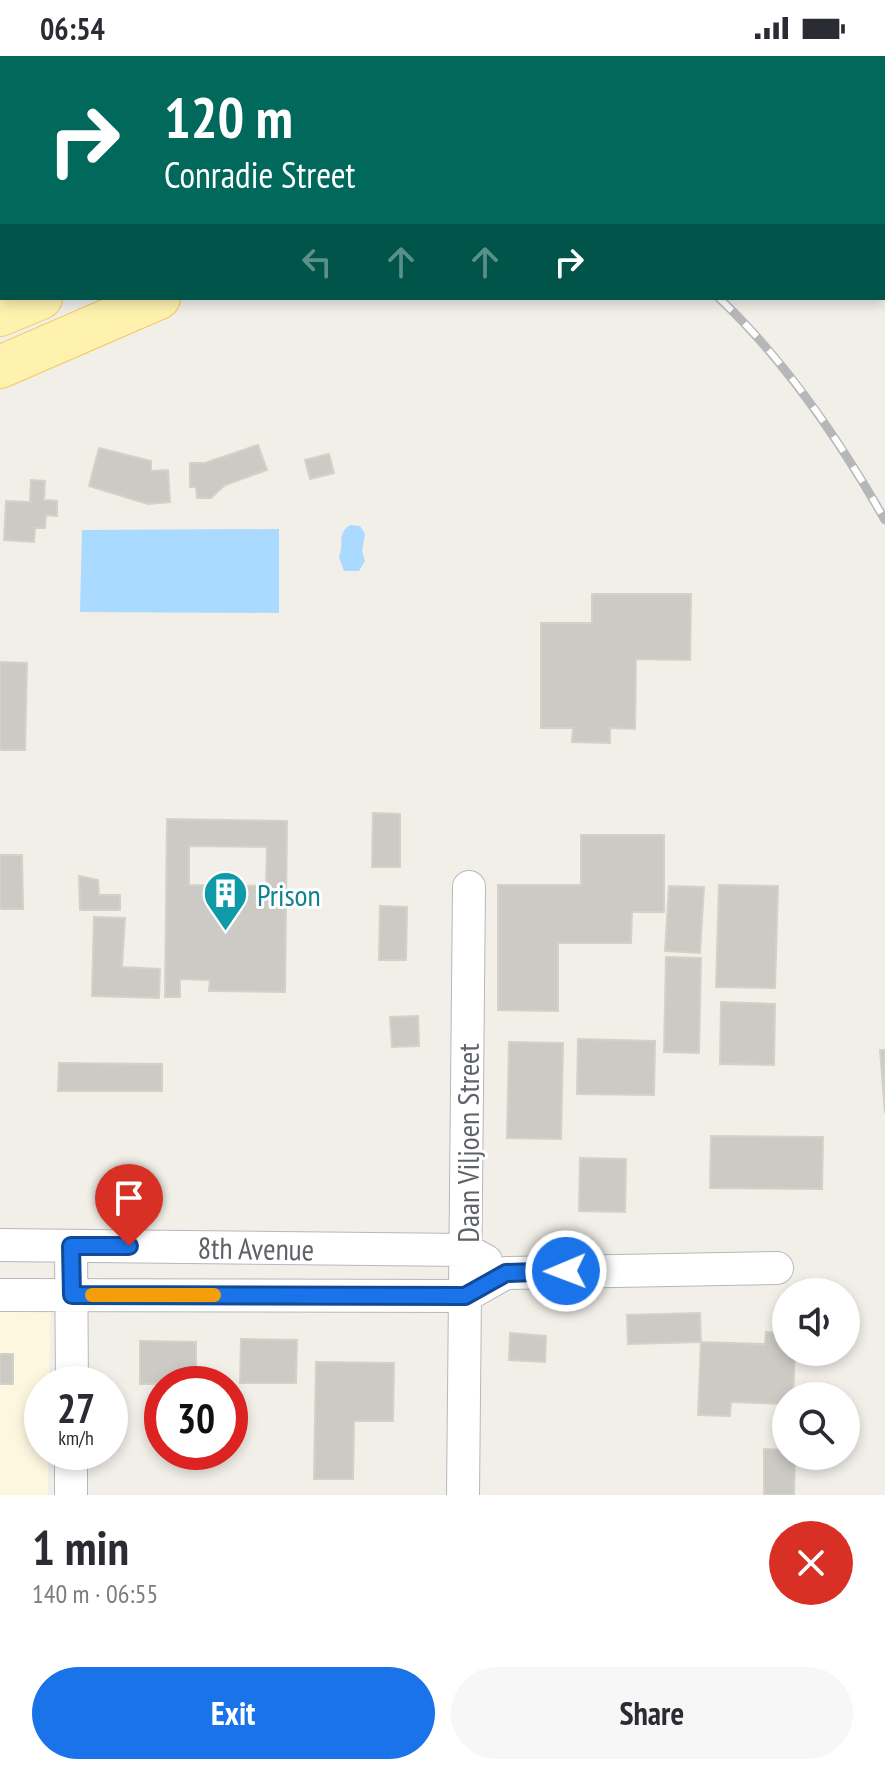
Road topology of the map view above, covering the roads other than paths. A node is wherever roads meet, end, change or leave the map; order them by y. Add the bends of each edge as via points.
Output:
1 (36, 300) edge
2 (154, 300) edge
3 (0, 315) edge
4 (0, 367) edge
5 (469, 887) dead end
6 (0, 1245) edge
7 (71, 1246) junction
8 (466, 1250) junction
9 (777, 1268) dead end
10 (506, 1273) junction
11 (0, 1295) edge
12 (72, 1295) junction
13 (465, 1296) junction
14 (72, 1366) edge
15 (71, 1470) edge
16 (71, 1495) edge
17 (463, 1495) edge

1 - 3 main road
2 - 4 main road
5 - 8 street, Daan Viljoen Street
6 - 7 street, 8th Avenue
7 - 8 street, 8th Avenue
7 - 12 street
8 - 10 street, 8th Avenue
8 - 13 street, Daan Viljoen Street
9 - 10 street, 8th Avenue
10 - 13 street, 8th Avenue
11 - 12 street, 8th Avenue
12 - 13 street, 8th Avenue
12 - 14 street
13 - 17 street, Daan Viljoen Street
15 - 16 street

